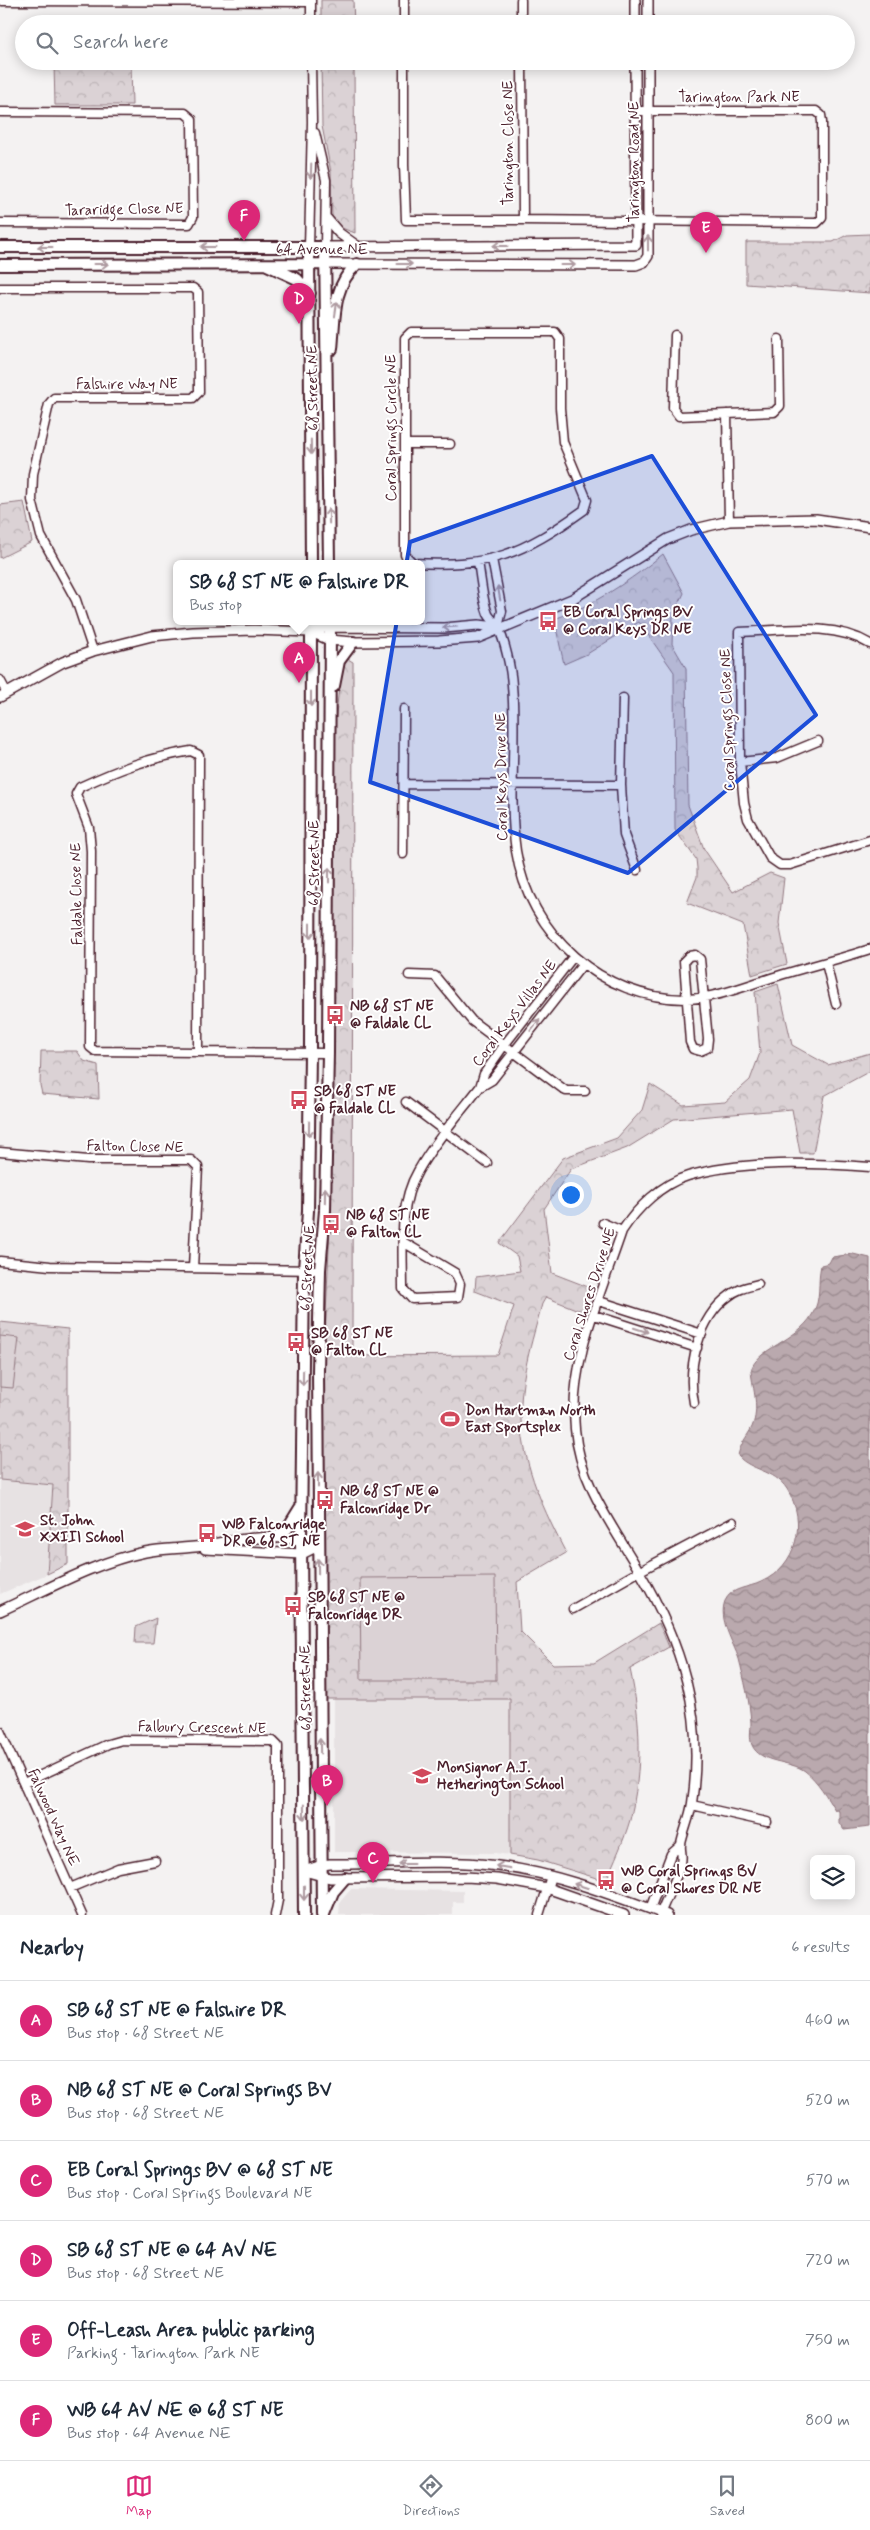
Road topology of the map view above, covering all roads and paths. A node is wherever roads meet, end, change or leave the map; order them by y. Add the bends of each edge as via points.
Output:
1 (69, 0) edge
2 (404, 0) edge
3 (521, 0) edge
4 (635, 0) edge
5 (648, 0) edge
6 (0, 1) edge
7 (311, 1) edge
8 (311, 15) edge
9 (404, 15) edge
10 (522, 15) edge
11 (635, 15) edge
12 (648, 15) edge
13 (311, 70) edge
14 (404, 70) edge
15 (522, 70) edge
16 (635, 70) edge
17 (648, 70) edge
18 (636, 111) junction
19 (648, 111) junction
20 (0, 112) edge
21 (312, 122) junction
22 (326, 219) junction
23 (522, 220) junction
24 (636, 222) junction
25 (648, 222) junction
26 (0, 223) edge
27 (636, 245) joint
28 (357, 246) junction
29 (0, 247) edge
30 (309, 247) junction
31 (325, 247) junction
32 (644, 262) joint
33 (0, 264) edge
34 (266, 264) junction
35 (309, 264) junction
36 (325, 264) junction
37 (357, 264) junction
38 (0, 288) edge
39 (310, 293) junction
40 (675, 335) dead end
41 (780, 339) dead end
42 (326, 374) junction
43 (727, 414) junction
44 (406, 444) junction
45 (450, 444) dead end
46 (729, 521) junction
47 (870, 526) edge
48 (492, 559) junction
49 (311, 560) edge
50 (329, 560) edge
51 (410, 560) edge
52 (478, 562) junction
53 (425, 563) edge
54 (329, 625) edge
55 (358, 625) edge
56 (311, 627) edge
57 (498, 627) junction
58 (329, 640) junction
59 (353, 642) junction
60 (870, 644) edge
61 (93, 651) junction
62 (0, 680) edge
63 (4, 695) edge
64 (623, 698) dead end
65 (330, 704) junction
66 (404, 708) dead end
67 (818, 741) dead end
68 (740, 762) junction
69 (404, 784) junction
70 (514, 785) junction
71 (621, 785) junction
72 (870, 840) edge
73 (403, 854) dead end
74 (636, 870) dead end
75 (870, 949) edge
76 (573, 957) junction
77 (826, 963) junction
78 (582, 964) junction
79 (409, 975) dead end
80 (704, 997) junction
81 (687, 999) junction
82 (836, 1004) dead end
83 (510, 1047) junction
84 (198, 1052) junction
85 (310, 1053) junction
86 (328, 1053) junction
87 (480, 1087) junction
88 (584, 1091) dead end
89 (406, 1102) dead end
90 (446, 1131) junction
91 (0, 1152) edge
92 (487, 1164) dead end
93 (870, 1167) edge
94 (603, 1222) dead end
95 (622, 1232) junction
96 (403, 1242) junction
97 (0, 1261) edge
98 (193, 1268) junction
99 (304, 1270) junction
100 (320, 1270) junction
101 (758, 1284) dead end
102 (599, 1301) junction
103 (594, 1315) junction
104 (702, 1334) junction
105 (697, 1348) junction
106 (694, 1403) dead end
107 (302, 1505) junction
108 (733, 1522) dead end
109 (272, 1539) junction
110 (301, 1539) junction
111 (318, 1546) junction
112 (192, 1548) junction
113 (302, 1554) junction
114 (640, 1571) junction
115 (573, 1609) dead end
116 (0, 1611) edge
117 (0, 1731) edge
118 (24, 1784) junction
119 (692, 1805) junction
120 (767, 1822) dead end
121 (681, 1846) junction
122 (155, 1861) dead end
123 (455, 1864) junction
124 (322, 1865) junction
125 (304, 1871) junction
126 (551, 1876) junction
127 (322, 1877) junction
128 (455, 1877) junction
129 (345, 1878) junction
130 (70, 1888) junction
131 (547, 1888) junction
132 (649, 1912) edge
133 (663, 1914) edge
134 (82, 1915) edge
135 (275, 1915) edge
136 (304, 1915) edge
137 (323, 1915) edge
138 (539, 1915) edge
139 (624, 1915) edge

1 - 6 street
1 - 7 street
2 - 9 street
3 - 10 street
4 - 11 street
5 - 12 street
7 - 8 street
13 - 21 street, 68 Street NE
14 - 23 street, Tarington Close NE via 406,220
15 - 23 street, Tarington Close NE
16 - 18 street, Tarington Road NE
17 - 19 street, Tarington Road NE
18 - 19 street, Tarington Park NE
18 - 24 street, Tarington Road NE
19 - 25 street, Tarington Road NE
19 - 25 street, Tarington Park NE via 816,111 821,115 823,162 822,218 817,223
20 - 26 street, Tararidge Close NE via 185,113 192,119 194,217 189,224
21 - 22 street, 68 Street NE via 326,180
21 -> 30 street, 68 Street NE
22 - 28 street
22 - 31 street, 68 Street NE
23 - 24 street, Tarington Park NE
24 - 25 street, Tarington Park NE
24 - 27 street, Tarington Road NE
32 -> 25 street, Tarington Road NE via 648,256
27 -> 28 street, 64 Avenue NE
28 - 31 street, 64 Avenue NE
30 -> 29 main road, 64 Avenue NE
30 - 31 main road, 64 Avenue NE
30 - 35 main road, 68 Street NE
31 - 36 main road, 68 Street NE
37 -> 32 street, 64 Avenue NE via 636,265
33 -> 34 main road, 64 Avenue NE
34 - 35 main road, 64 Avenue NE
34 - 39 main road via 298,279
35 - 36 main road, 64 Avenue NE
35 - 39 main road, 68 Street NE
36 - 37 street, 64 Avenue NE
36 - 42 main road, 68 Street NE
42 -> 37 main road via 331,363 339,288 344,276
38 - 61 street, Falshire Way NE via 193,288 198,292 199,392 193,398 54,398 49,404 33,474 32,500 41,536 76,600
39 -> 49 main road, 68 Street NE
40 - 43 street via 673,408 679,416
41 - 43 street via 780,406 774,412
50 -> 42 main road, 68 Street NE
43 - 46 street
44 - 45 street
44 - 48 street, Coral Springs Circle NE via 405,338 411,332 556,332 560,338 563,442 586,500 584,510 534,543
44 - 51 street, Coral Springs Circle NE via 405,555
46 - 47 street via 816,520
46 - 57 street via 668,539 572,599
48 - 52 street, Coral Springs Circle NE
57 -> 48 street via 502,611
52 - 53 street, Coral Springs Circle NE
52 - 57 street via 488,614
54 - 58 main road, 68 Street NE
57 -> 55 street
56 - 58 street
56 - 61 street via 152,636
56 -> 85 main road, 68 Street NE
57 - 59 street via 478,638
57 - 70 street, Coral Keys Drive NE via 512,683
58 - 59 street
58 - 65 main road, 68 Street NE
59 - 65 main road via 340,661
60 - 68 street, Coral Springs Close NE via 846,633 820,630 738,632
61 - 63 street via 63,662
62 - 63 street
64 - 71 street
86 -> 65 main road, 68 Street NE
66 - 69 street
67 - 68 street via 777,758
68 - 72 street, Coral Springs Close NE via 741,788 748,819 770,858 780,865 790,865
69 - 70 street
69 - 73 street
70 - 71 street
70 - 76 street, Coral Keys Drive NE via 516,851 526,889 550,933
71 - 74 street via 624,835
75 - 77 street, Coral Keys Drive NE
76 - 78 street, Coral Keys Drive NE
76 - 83 street, Coral Keys Villas NE
77 - 80 street, Coral Keys Drive NE
77 - 82 street
78 - 81 street, Coral Keys Drive NE via 622,986 658,996
83 -> 78 street, Coral Keys Villas NE
79 - 83 street via 435,976 472,1020
80 - 81 street, Coral Keys Drive NE
80 - 81 street via 700,959 694,955 684,961
80 - 81 street via 707,1048 700,1051 693,1049 690,1042
83 - 87 street, Coral Keys Villas NE via 484,1074
83 - 87 street, Coral Keys Villas NE via 492,1080
83 - 88 street via 566,1091
84 - 84 street, Faldale Close NE via 95,1051 90,1047 91,851 89,828 76,794 80,786 128,765 191,752 199,755
84 - 85 street, Faldale Close NE
85 - 86 street, Faldale Close NE
85 -> 99 main road, 68 Street NE
100 -> 86 main road, 68 Street NE via 325,1210
87 - 90 street, Coral Keys Villas NE
89 - 90 street
90 - 92 street
90 - 96 street, Coral Keys Villas NE via 417,1172 409,1196
91 - 98 street, Falton Close NE via 88,1160 191,1160 198,1167
93 - 95 street, Coral Shores Drive NE via 806,1164 687,1176 665,1187 646,1203 630,1218
94 - 95 street
95 - 102 street, Coral Shores Drive NE
96 - 96 street, Coral Keys Villas NE via 403,1289 412,1299 458,1297 460,1284 455,1273
97 - 98 street via 50,1266
98 - 99 street
99 - 100 street
99 -> 107 main road, 68 Street NE
111 -> 100 main road, 68 Street NE
101 - 104 street via 729,1296 712,1314
102 - 103 street, Coral Shores Drive NE
102 - 104 street
103 -> 105 street
103 - 114 street, Coral Shores Drive NE via 577,1374 576,1444 592,1490
104 - 105 street
105 - 106 street via 690,1380
107 - 109 main road via 287,1530
107 - 110 main road, 68 Street NE
108 - 114 street
109 - 110 street
109 - 112 street via 240,1539
110 - 111 street
110 - 113 main road, 68 Street NE
111 - 113 street
124 -> 111 main road, 68 Street NE
112 - 113 street
112 - 116 street via 145,1552 120,1559
113 -> 125 main road, 68 Street NE
114 - 115 street
114 - 119 street, Coral Shores Drive NE via 679,1651 687,1679 695,1740
117 - 118 street, Falwood Way NE
118 - 130 street, Falwood Way NE
118 - 135 street, Falbury Crescent NE via 122,1740 273,1741 278,1746 278,1900
119 - 120 street
119 - 121 street, Coral Shores Drive NE
121 - 132 street, Coral Shores Drive NE via 671,1854
121 - 133 street, Coral Shores Drive NE via 682,1861
122 - 130 street via 118,1868
123 -> 124 street
126 -> 123 street via 499,1866
123 - 128 street
124 - 125 street
124 - 127 main road, 68 Street NE
125 - 127 street
125 -> 136 main road, 68 Street NE
126 - 131 street
132 -> 126 street
127 - 129 street
127 - 137 main road, 68 Street NE
128 - 129 street
128 - 131 street via 497,1879
129 - 137 main road via 333,1892
130 - 134 street, Falwood Way NE
131 - 138 street
131 - 139 street
132 - 133 street

